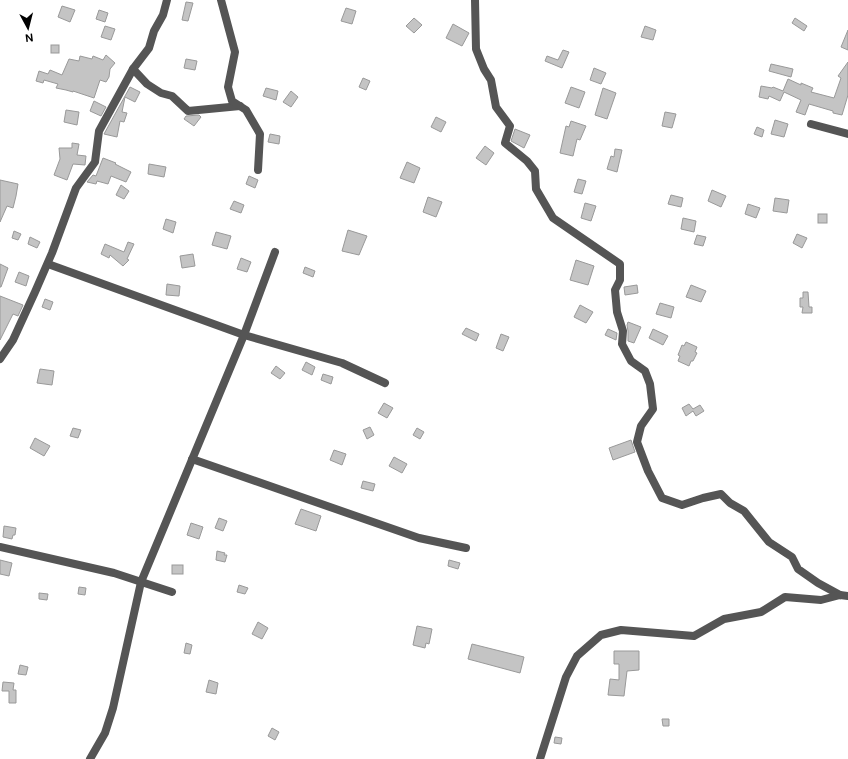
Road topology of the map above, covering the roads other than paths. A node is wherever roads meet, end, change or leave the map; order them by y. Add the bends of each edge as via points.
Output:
1 (167, 0) edge
2 (221, 0) edge
3 (475, 0) edge
4 (134, 69) junction
5 (240, 106) junction
6 (811, 124) dead end
7 (848, 134) edge
8 (258, 170) dead end
9 (276, 252) dead end
10 (48, 264) junction
11 (244, 335) junction
12 (0, 359) edge
13 (385, 383) dead end
14 (192, 459) junction
15 (0, 546) edge
16 (466, 548) dead end
17 (141, 582) junction
18 (172, 592) dead end
19 (844, 596) edge
20 (90, 759) edge
21 (540, 759) edge

1 - 4 street via 149,48
2 - 5 street via 235,52 228,87 232,101
3 - 19 street via 476,49 491,80 496,107 510,126 505,143 535,171 536,189 553,218 620,264 620,280 615,290 616,312 623,331 622,344 630,361 646,371 653,409 641,426 637,442 662,498 682,505 721,494 744,511 769,542 792,557 798,569
4 - 5 street via 147,84 160,93 172,96 188,111
4 - 10 street via 99,131 95,162 76,188
5 - 8 street via 246,110 260,134
6 - 7 street
9 - 11 street
10 - 11 street
10 - 12 street via 13,340
11 - 13 street via 342,364
11 - 14 street
14 - 16 street via 419,538
14 - 17 street
15 - 17 street via 114,573
17 - 18 street
17 - 20 street via 113,708 105,733
19 - 21 street via 821,600 785,597 761,612 724,619 694,636 621,630 601,635 577,656 566,677

